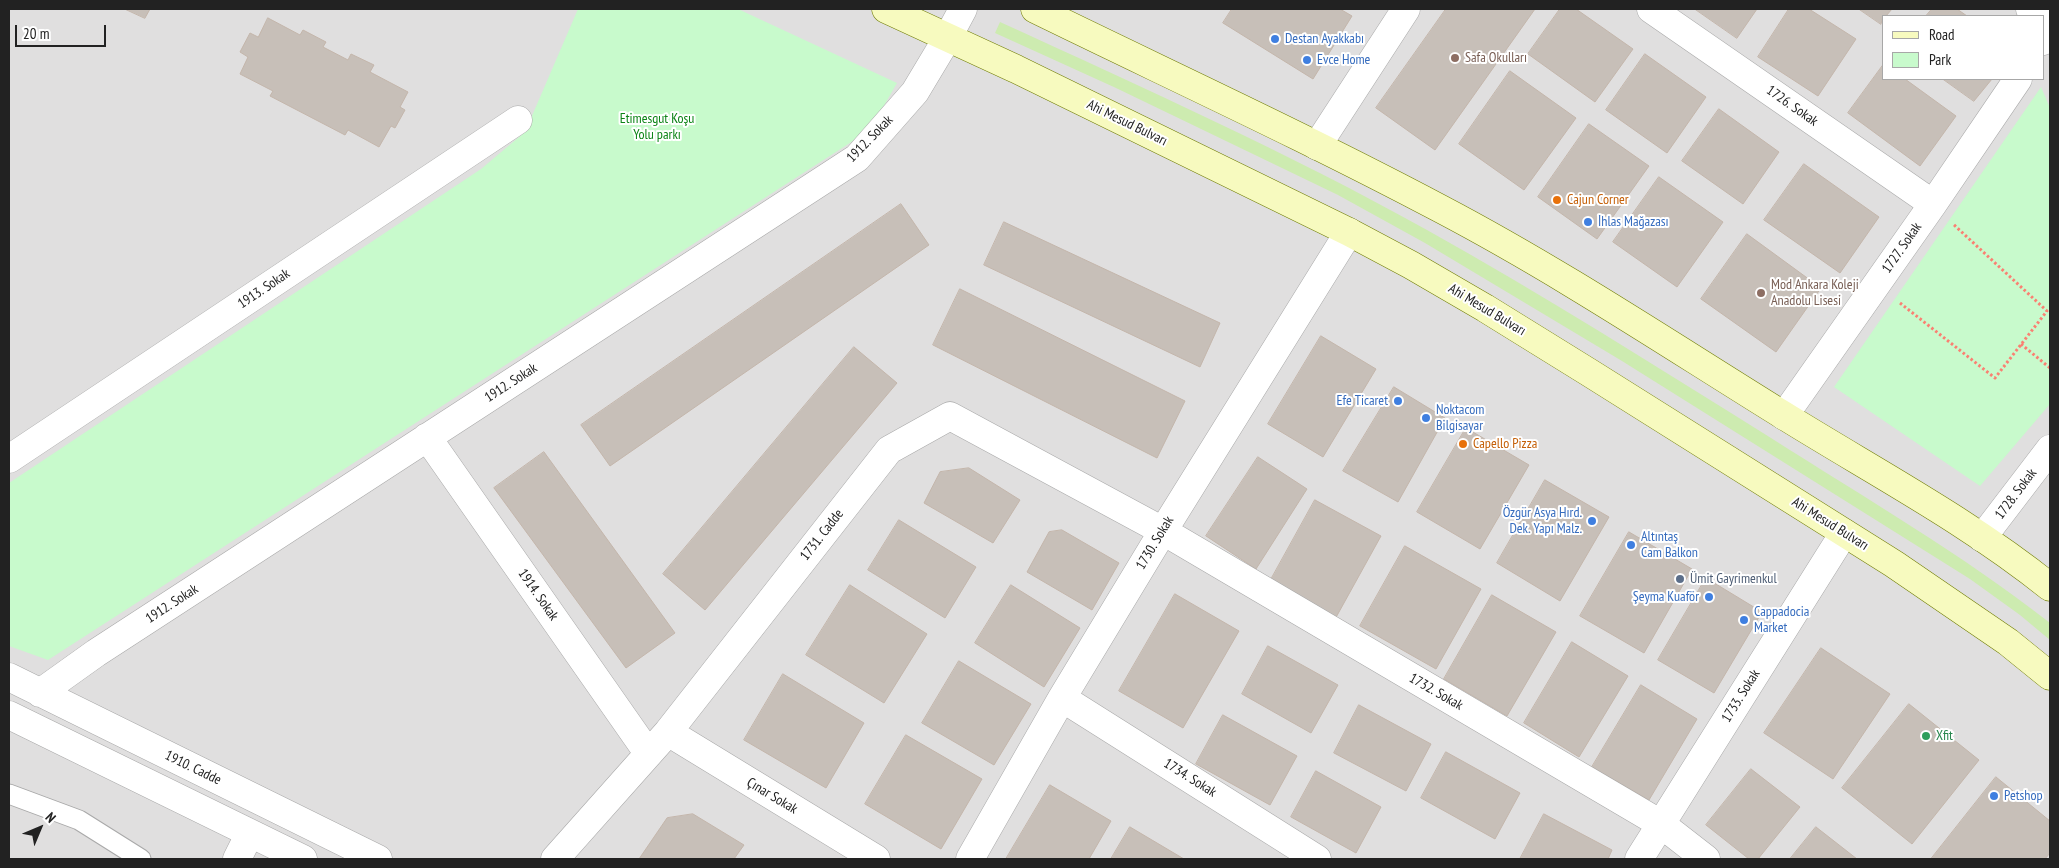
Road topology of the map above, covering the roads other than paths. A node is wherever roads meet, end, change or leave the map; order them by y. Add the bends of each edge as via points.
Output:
1 (886, 9) edge
2 (963, 9) edge
3 (1035, 9) edge
4 (1406, 9) edge
5 (1651, 9) edge
6 (2050, 28) edge
7 (948, 38) junction
8 (2044, 40) edge
9 (2017, 80) edge
10 (518, 120) dead end
11 (1317, 146) junction
12 (1934, 204) junction
13 (1349, 232) junction
14 (1784, 416) junction
15 (427, 437) junction
16 (2050, 449) edge
17 (9, 459) edge
18 (1162, 531) junction
19 (1844, 533) junction
20 (1982, 538) junction
21 (2050, 586) edge
22 (2050, 676) edge
23 (9, 678) edge
24 (40, 693) junction
25 (1062, 698) junction
26 (9, 715) edge
27 (668, 732) junction
28 (648, 753) junction
29 (9, 794) edge
30 (1661, 824) junction
31 (250, 833) junction
32 (142, 859) edge
33 (237, 859) edge
34 (303, 859) edge
35 (378, 859) edge
36 (555, 859) edge
37 (876, 859) edge
38 (970, 859) edge
39 (1317, 859) edge
40 (1639, 859) edge
41 (1706, 859) edge

1 - 7 main road, Ahi Mesud Bulvarı
2 - 7 street, 1912. Sokak
3 - 11 main road
4 - 11 street
5 - 12 street, 1726. Sokak
6 - 8 street
7 - 13 main road, Ahi Mesud Bulvarı
7 - 15 street, 1912. Sokak via 915,92 857,158
9 - 12 street, 1727. Sokak
10 - 17 street, 1913. Sokak
11 - 14 main road via 1442,210 1590,294
12 - 14 street, 1727. Sokak
13 - 18 street, 1730. Sokak
13 - 19 main road, Ahi Mesud Bulvarı via 1485,308
14 - 20 main road
15 - 24 street, 1912. Sokak via 105,647
15 - 28 street, 1914. Sokak
16 - 20 street, 1728. Sokak
18 - 25 street, 1730. Sokak
18 - 27 street, 1731. Cadde via 950,416 889,450
18 - 30 street, 1732. Sokak
19 - 22 main road, Ahi Mesud Bulvarı via 1975,619
19 - 30 street, 1733. Sokak
20 - 21 main road
23 - 24 street, 1910. Cadde
24 - 35 street, 1910. Cadde
25 - 38 street, 1730. Sokak
25 - 39 street, 1734. Sokak
26 - 31 street
27 - 28 street, 1731. Cadde
27 - 37 street, Çınar Sokak
28 - 36 street, 1731. Cadde
29 - 32 lane via 79,820
30 - 40 street, 1733. Sokak
30 - 41 street, 1732. Sokak
31 - 33 street
31 - 34 street

